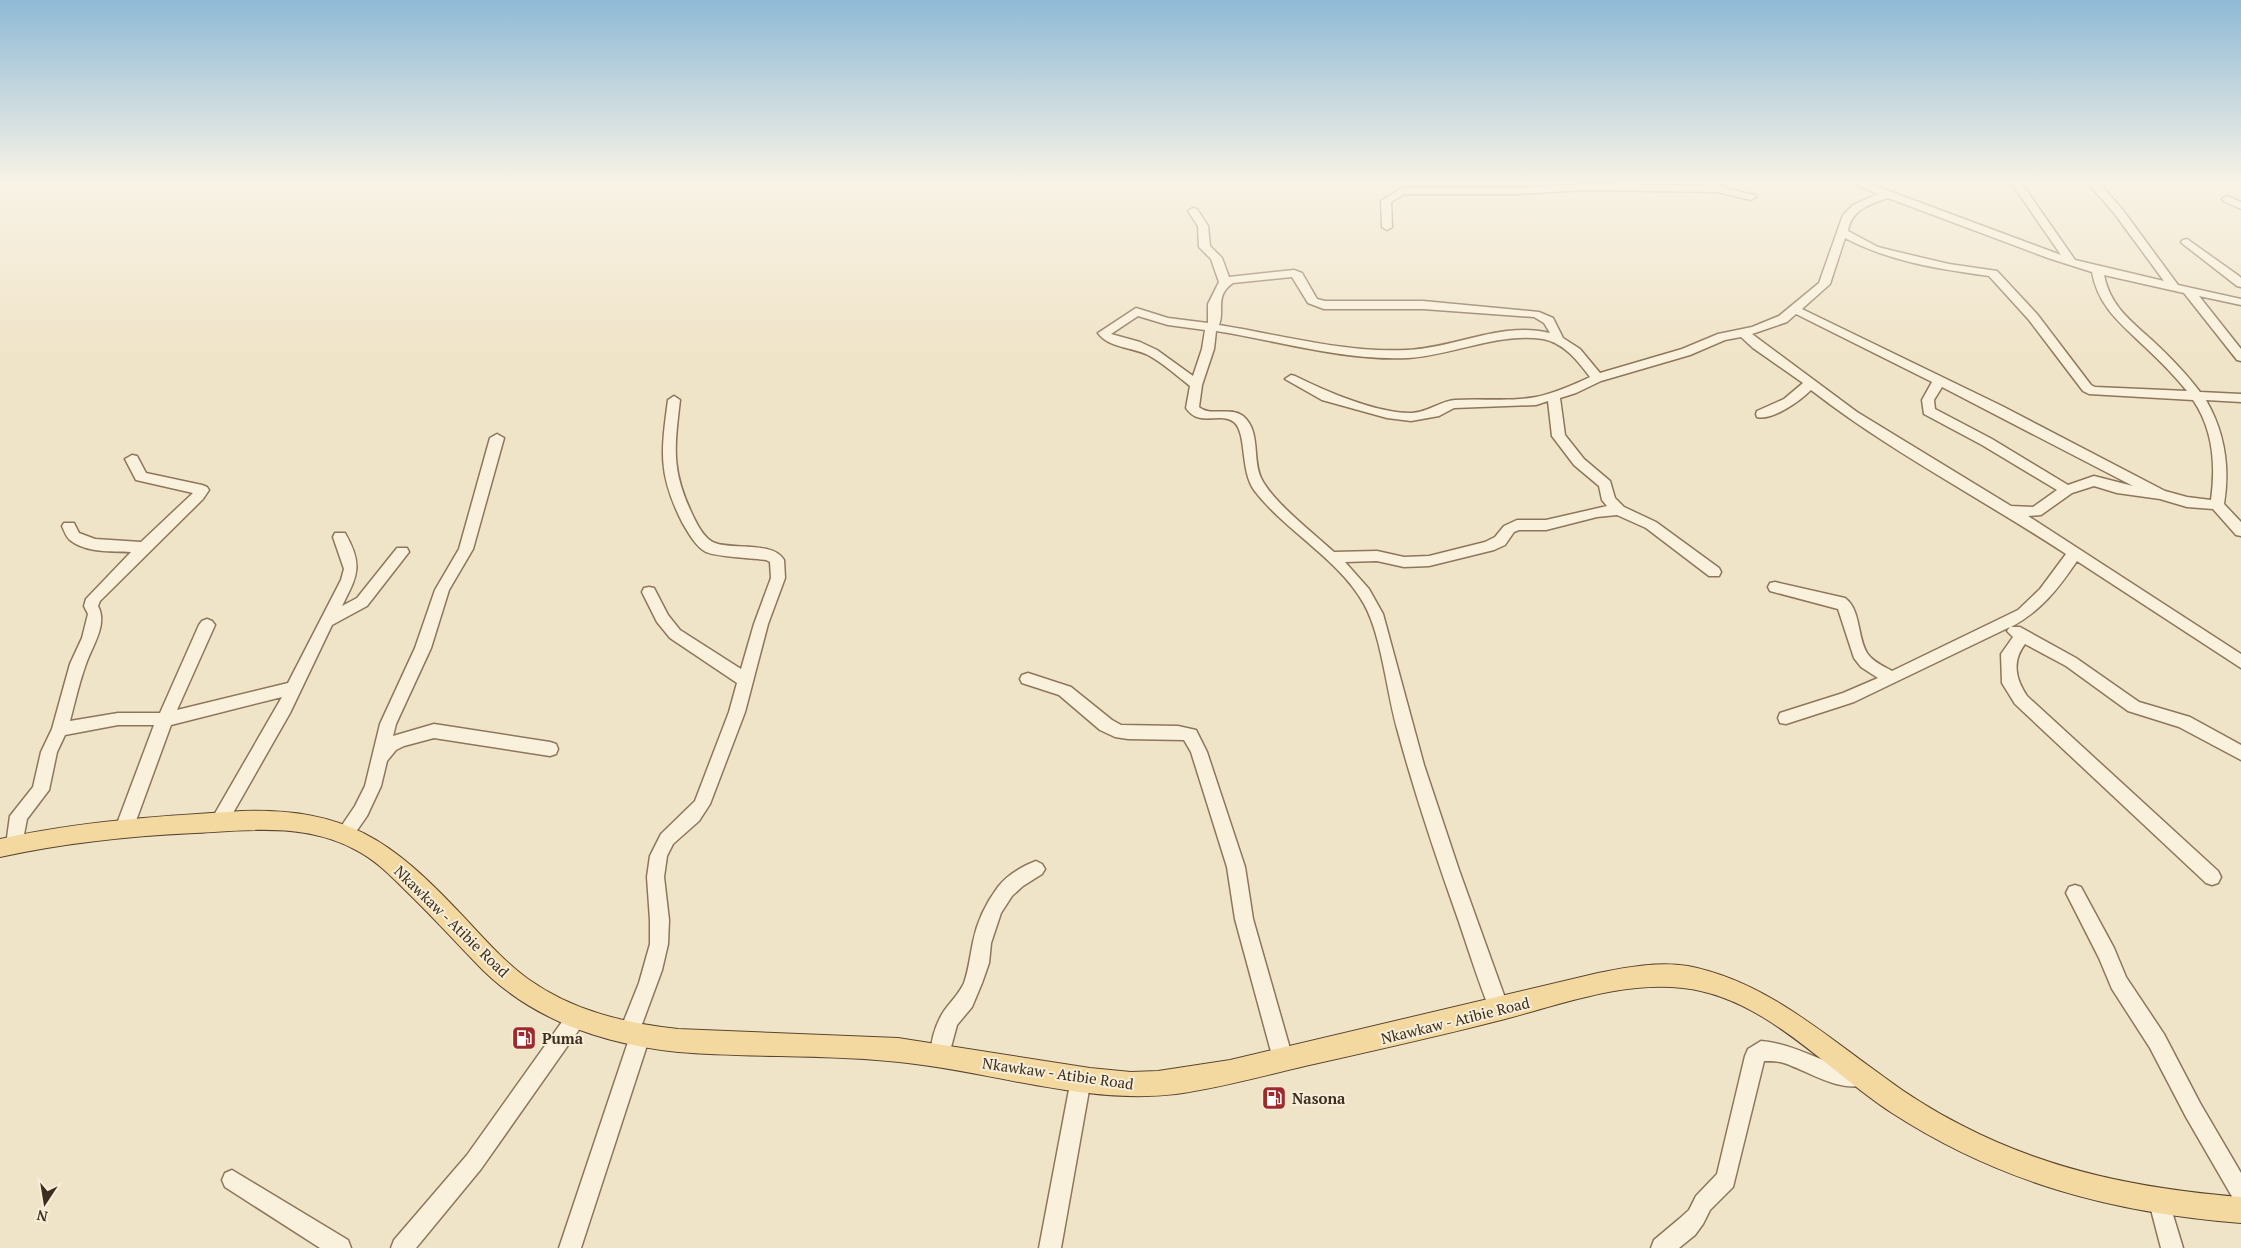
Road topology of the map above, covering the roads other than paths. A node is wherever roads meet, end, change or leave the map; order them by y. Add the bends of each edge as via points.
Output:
1 (1204, 239) edge
2 (1839, 239) edge
3 (1856, 239) edge
4 (2008, 239) edge
5 (2054, 239) edge
6 (2139, 239) edge
7 (2187, 242) dead end
8 (2070, 262) junction
9 (2097, 270) junction
10 (1225, 282) junction
11 (2241, 284) edge
12 (2174, 287) junction
13 (2188, 290) junction
14 (2241, 302) edge
15 (1796, 310) junction
16 (1214, 328) junction
17 (1744, 333) junction
18 (1558, 340) junction
19 (2241, 357) edge
20 (1597, 378) junction
21 (1291, 379) dead end
22 (1939, 380) junction
23 (1810, 382) junction
24 (1196, 385) junction
25 (2197, 395) junction
26 (1554, 396) junction
27 (2241, 398) edge
28 (674, 400) dead end
29 (1762, 414) dead end
30 (497, 438) dead end
31 (132, 459) dead end
32 (2066, 490) junction
33 (2160, 494) junction
34 (2217, 505) junction
35 (1618, 510) junction
36 (2010, 511) junction
37 (2036, 512) junction
38 (69, 526) dead end
39 (2038, 529) junction
40 (2241, 531) edge
41 (340, 537) dead end
42 (144, 546) junction
43 (402, 552) dead end
44 (2075, 553) junction
45 (1332, 557) junction
46 (1714, 572) dead end
47 (1775, 587) dead end
48 (649, 592) dead end
49 (326, 621) junction
50 (2004, 624) junction
51 (207, 625) dead end
52 (2022, 636) junction
53 (2241, 662) edge
54 (1890, 678) junction
55 (1028, 679) dead end
56 (745, 680) junction
57 (293, 688) junction
58 (1786, 718) dead end
59 (167, 719) junction
60 (60, 729) junction
61 (550, 749) dead end
62 (2241, 753) edge
63 (382, 756) junction
64 (219, 822) junction
65 (124, 829) junction
66 (345, 834) junction
67 (7, 846) edge
68 (1036, 869) dead end
69 (2212, 877) dead end
70 (2075, 893) dead end
71 (1499, 1009) junction
72 (576, 1018) junction
73 (634, 1034) junction
74 (940, 1055) junction
75 (1283, 1059) junction
76 (1860, 1077) junction
77 (1081, 1079) junction
78 (232, 1180) dead end
79 (2241, 1194) edge
80 (2160, 1202) junction
81 (2241, 1210) edge
82 (340, 1248) edge
83 (402, 1248) edge
84 (570, 1248) edge
85 (1050, 1248) edge
86 (1662, 1248) edge
87 (2172, 1248) edge

1 - 10 street via 1205,247 1216,258
2 - 15 street via 1824,284
3 - 25 street via 1896,255 1992,273 2033,318 2087,388 2093,391
4 - 8 street
5 - 8 street
6 - 12 street
7 - 11 street
8 - 9 street
9 - 12 street
9 - 25 street via 2107,305
10 - 16 street via 1214,304
10 - 18 street via 1294,273 1312,301 1324,305 1423,305 1535,314 1552,321
12 - 13 street
13 - 14 street
13 - 19 street
15 - 17 street via 1783,319
15 - 22 street
16 - 18 street via 1378,353 1438,351 1522,334
16 - 24 street
16 - 24 street via 1176,323 1136,312 1104,333 1108,338 1136,345 1162,357
17 - 20 street
17 - 23 street
18 - 20 street via 1573,348
20 - 26 street
21 - 26 street via 1326,397 1402,417 1423,416 1452,404 1518,403
22 - 32 street via 1928,400 1929,411
22 - 33 street
23 - 29 street via 1790,402
23 - 36 street via 1852,415
24 - 45 street via 1194,411 1238,419 1248,434 1251,474 1258,485 1284,515
25 - 27 street
25 - 34 street via 2209,414 2219,445 2220,493
26 - 35 street via 1560,436 1579,462 1602,480 1606,495
28 - 56 street via 670,474 692,528 711,548 770,555 779,566
30 - 63 street via 466,549 442,590 423,648 388,724
31 - 42 street via 141,477 202,490
32 - 33 street via 2094,481
32 - 37 street
33 - 34 street via 2187,502
34 - 40 street
35 - 45 street via 1546,525 1517,525 1490,546 1429,561 1404,562 1377,556
35 - 46 street via 1652,525
36 - 37 street
36 - 39 street
37 - 39 street
38 - 42 street via 74,536 92,544
39 - 44 street
41 - 49 street via 350,575
42 - 60 street via 93,599 91,606 96,614 90,638 78,664
43 - 49 street via 362,602
44 - 50 street via 2038,603
44 - 53 street
45 - 71 street via 1360,587 1376,615 1424,789
47 - 54 street via 1840,602 1845,606 1859,654 1866,663
48 - 56 street via 662,618 675,634
49 - 57 street
50 - 52 street
50 - 54 street
51 - 59 street via 186,667
52 - 62 street via 2071,662 2134,707 2191,726
52 - 69 street via 2009,654 2010,683 2021,700
54 - 58 street via 1848,698
55 - 75 street via 1065,691 1108,727 1120,732 1181,732 1190,736 1199,752 1236,867 1246,927
56 - 73 street via 737,712 702,804 663,846 654,878 660,931 655,963
57 - 59 street
57 - 64 street
59 - 60 street via 118,719
59 - 65 street via 143,772
60 - 67 street via 49,752 42,790 19,816
61 - 63 street via 434,731 400,740 390,745
63 - 66 street via 373,786
64 - 65 main road, Nkawkaw - Atibie Road
64 - 66 main road, Nkawkaw - Atibie Road via 290,821
65 - 67 main road, Nkawkaw - Atibie Road
66 - 72 main road, Nkawkaw - Atibie Road via 392,862 446,913 491,964 544,1001
68 - 74 street via 1016,880 995,908 988,922 973,983 966,1001 948,1025
70 - 79 street via 2119,984 2157,1041
71 - 75 main road, Nkawkaw - Atibie Road
71 - 76 main road, Nkawkaw - Atibie Road via 1592,986 1659,976 1684,977 1721,987 1761,1004 1810,1037
72 - 73 main road, Nkawkaw - Atibie Road
72 - 83 street via 474,1162
73 - 74 main road, Nkawkaw - Atibie Road via 695,1042 848,1047
73 - 84 street
74 - 77 main road, Nkawkaw - Atibie Road
75 - 77 main road, Nkawkaw - Atibie Road via 1172,1082 1130,1084
76 - 80 main road, Nkawkaw - Atibie Road via 1941,1128 2015,1162 2095,1189
76 - 86 street via 1837,1074 1782,1053 1761,1052 1755,1056 1726,1180 1703,1203 1687,1227
77 - 85 street
78 - 82 street
80 - 81 main road, Nkawkaw - Atibie Road
80 - 87 street

